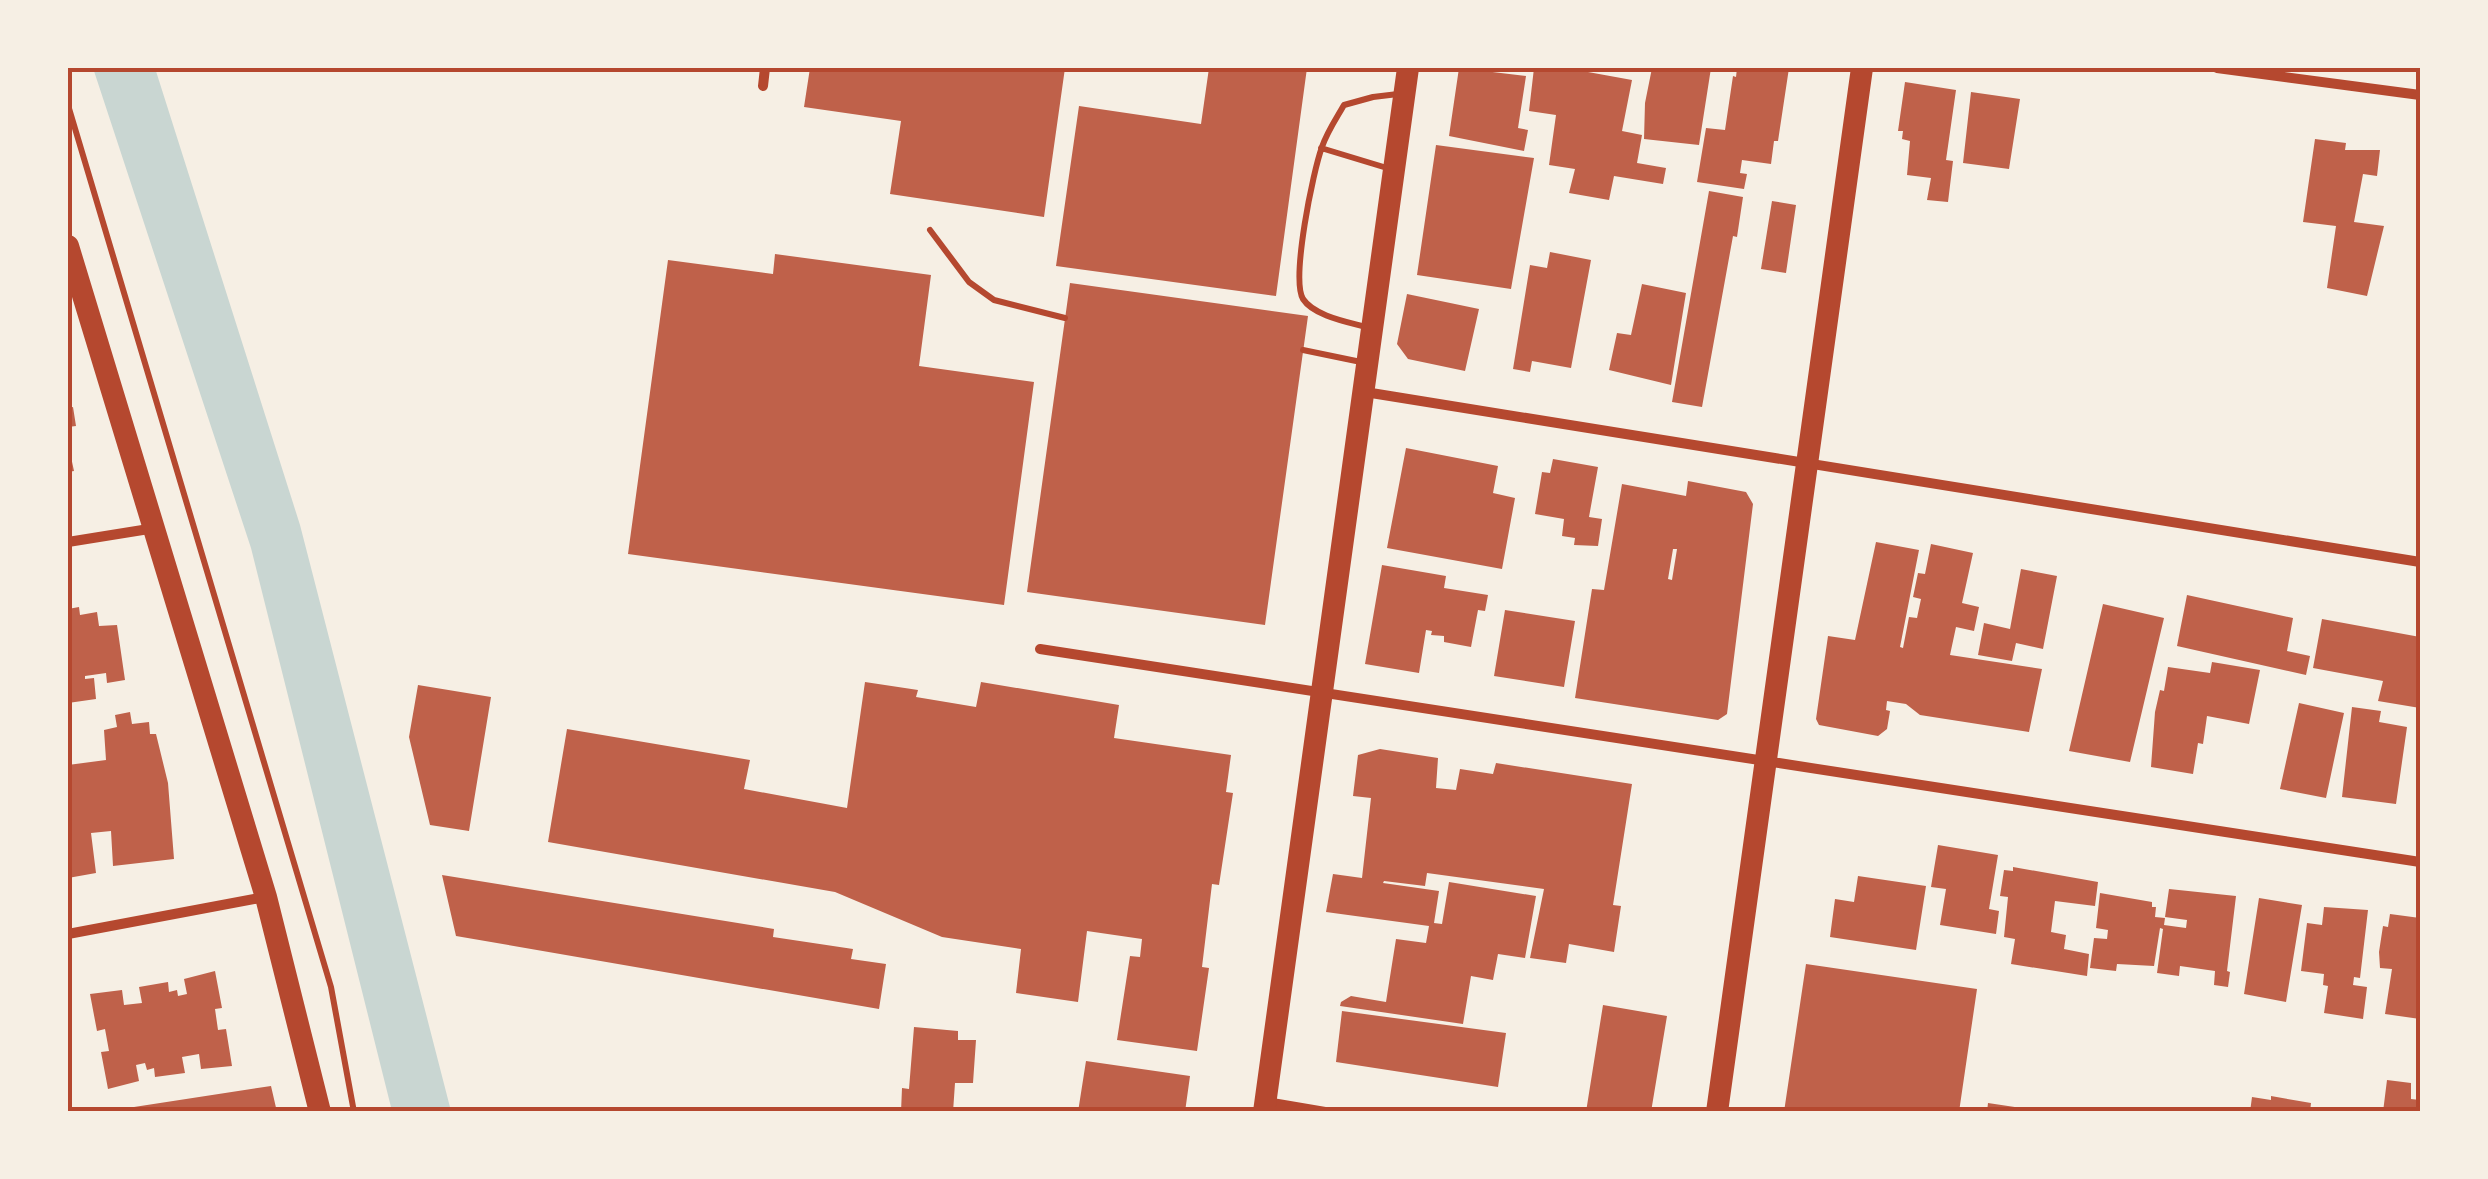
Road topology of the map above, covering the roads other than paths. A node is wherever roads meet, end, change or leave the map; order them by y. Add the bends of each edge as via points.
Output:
1 (766, 68) edge
2 (1408, 68) edge
3 (1862, 68) edge
4 (2217, 68) edge
5 (763, 86) dead end
6 (1404, 94) junction
7 (2420, 95) edge
8 (1321, 148) junction
9 (1394, 170) junction
10 (930, 230) dead end
11 (68, 246) edge
12 (1066, 318) dead end
13 (1372, 329) junction
14 (1303, 350) dead end
15 (1368, 363) junction
16 (1363, 392) junction
17 (1807, 463) junction
18 (155, 528) junction
19 (68, 542) edge
20 (2420, 562) edge
21 (1040, 649) dead end
22 (1322, 692) junction
23 (1766, 761) junction
24 (2420, 862) edge
25 (266, 897) junction
26 (68, 934) edge
27 (1265, 1107) edge
28 (320, 1112) edge
29 (1325, 1112) edge
30 (1717, 1112) edge

1 - 5 street
2 - 6 main road
3 - 17 main road
4 - 7 street
6 - 8 lane via 1344,106
6 - 9 main road
8 - 9 lane
8 - 13 lane via 1305,221 1301,296 1310,307
9 - 13 main road
10 - 12 lane via 970,282 994,300
11 - 18 main road
13 - 15 main road
14 - 15 lane
15 - 16 main road
16 - 17 street
16 - 22 main road
17 - 20 street
17 - 23 main road
18 - 19 street
18 - 25 main road
21 - 22 street
22 - 23 street
22 - 27 main road
23 - 24 street
23 - 30 main road
25 - 26 street
25 - 28 main road
27 - 29 street

